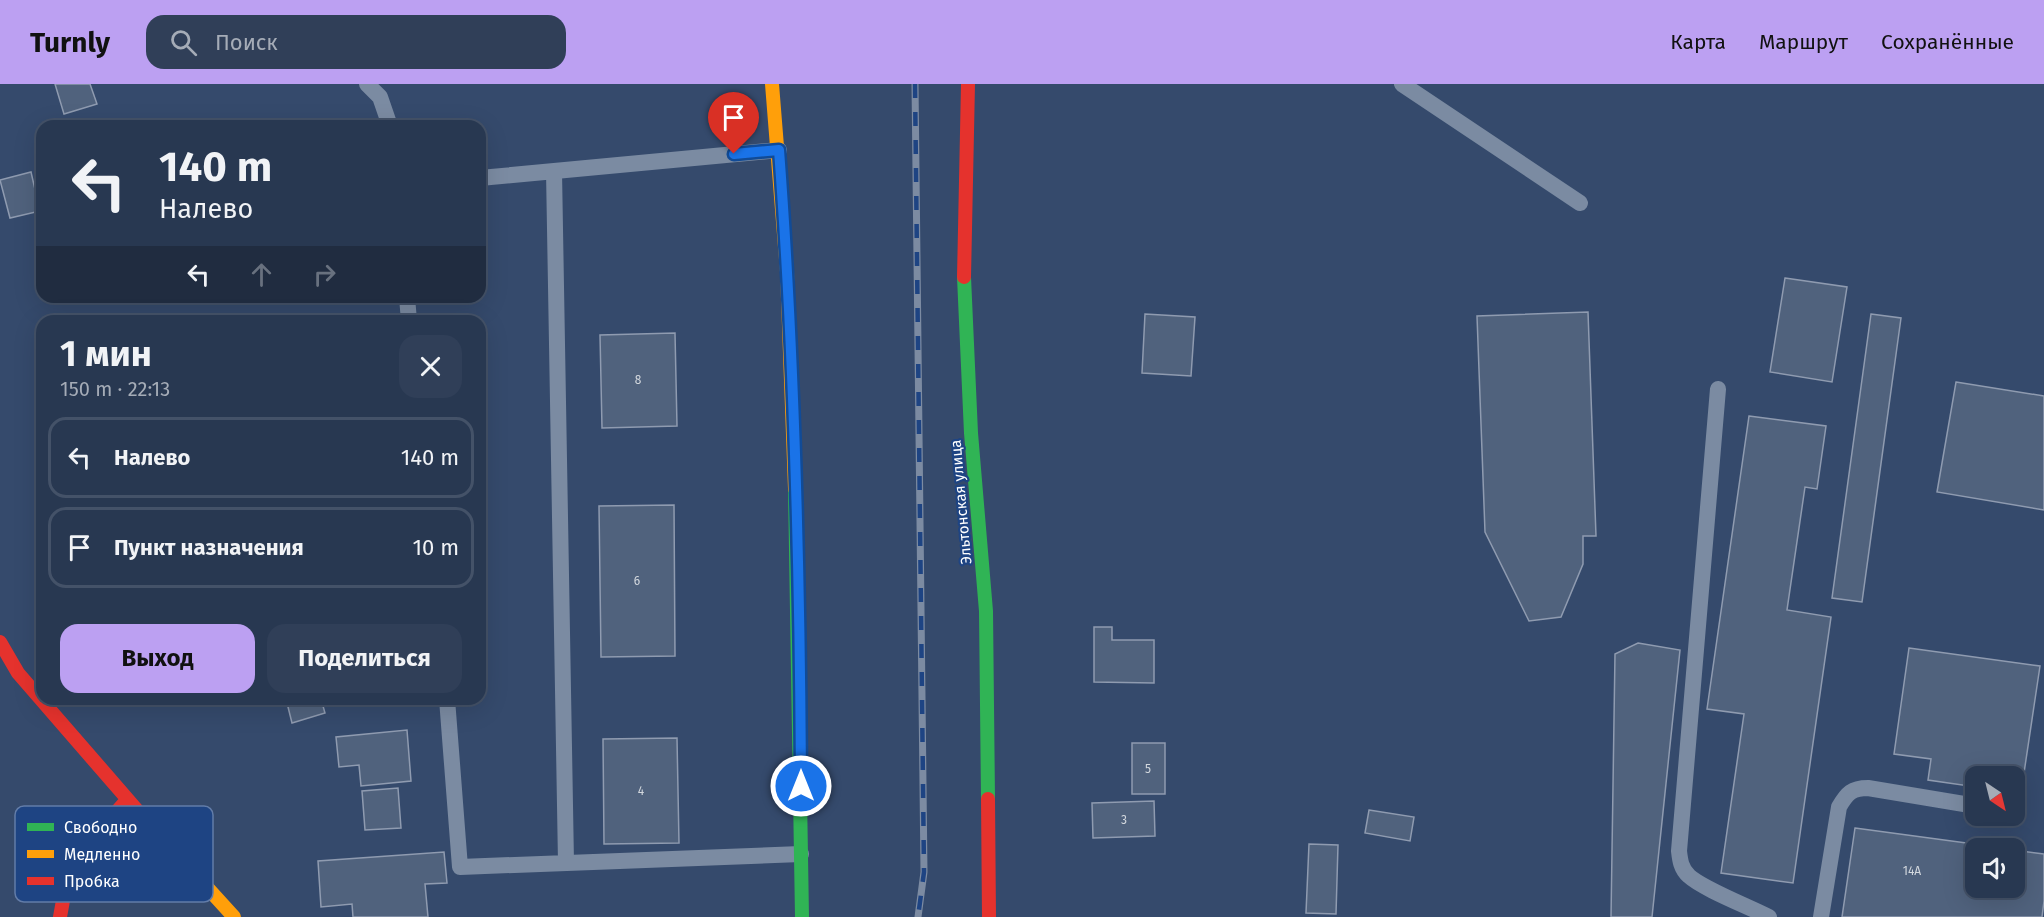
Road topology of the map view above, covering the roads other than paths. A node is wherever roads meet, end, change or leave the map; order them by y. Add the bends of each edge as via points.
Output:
1 (367, 84) edge
2 (772, 84) edge
3 (968, 84) edge
4 (1402, 84) edge
5 (388, 120) edge
6 (779, 150) junction
7 (554, 171) junction
8 (486, 177) edge
9 (1580, 203) dead end
10 (1718, 389) dead end
11 (0, 642) edge
12 (36, 694) edge
13 (46, 705) edge
14 (447, 705) edge
15 (128, 800) junction
16 (1965, 804) edge
17 (123, 806) edge
18 (133, 806) edge
19 (801, 854) junction
20 (567, 863) junction
21 (213, 894) edge
22 (63, 902) edge
23 (60, 917) edge
24 (234, 917) edge
25 (802, 917) edge
26 (989, 917) edge
27 (1769, 917) edge
28 (1821, 917) edge

1 - 5 lane via 380,97
2 - 6 street
3 - 26 street, Эльтонская улица via 964,267 971,433 987,611
4 - 9 lane
6 - 7 lane
6 - 19 street via 789,292 800,651
7 - 8 lane
7 - 20 lane
10 - 27 lane via 1679,850 1681,864 1689,876
11 - 12 street
13 - 15 street
14 - 20 lane via 460,867
15 - 17 street
15 - 18 street
16 - 28 lane via 1868,788 1855,788 1845,795 1839,807
19 - 20 lane
19 - 25 street
21 - 24 street
22 - 23 street

